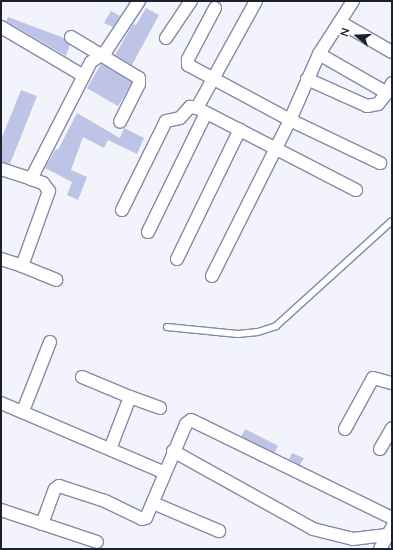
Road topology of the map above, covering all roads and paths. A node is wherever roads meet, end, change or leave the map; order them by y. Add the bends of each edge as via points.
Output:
1 (139, 1) edge
2 (191, 1) edge
3 (256, 1) edge
4 (353, 1) edge
5 (215, 8) dead end
6 (340, 22) junction
7 (1, 27) edge
8 (71, 37) dead end
9 (166, 38) dead end
10 (392, 52) edge
11 (319, 54) junction
12 (99, 55) junction
13 (84, 76) junction
14 (213, 79) junction
15 (307, 79) junction
16 (389, 88) edge
17 (202, 110) junction
18 (290, 120) junction
19 (120, 122) dead end
20 (240, 129) junction
21 (275, 149) junction
22 (380, 164) dead end
23 (1, 169) edge
24 (31, 179) junction
25 (356, 190) dead end
26 (122, 210) dead end
27 (392, 221) edge
28 (148, 232) dead end
29 (177, 258) dead end
30 (2, 264) edge
31 (22, 266) junction
32 (212, 276) dead end
33 (56, 280) dead end
34 (167, 327) dead end
35 (50, 342) dead end
36 (82, 377) dead end
37 (392, 383) edge
38 (130, 397) junction
39 (1, 403) edge
40 (160, 408) dead end
41 (23, 411) junction
42 (392, 428) edge
43 (345, 429) dead end
44 (110, 449) junction
45 (380, 449) dead end
46 (173, 451) junction
47 (163, 472) junction
48 (152, 503) junction
49 (1, 510) edge
50 (392, 518) edge
51 (42, 524) junction
52 (219, 531) dead end
53 (390, 531) edge
54 (97, 542) dead end
55 (380, 549) edge

1 - 12 street via 106,51
2 - 9 street
3 - 14 street
4 - 6 street
5 - 14 street via 188,63 191,68
6 - 10 street
6 - 11 street
7 - 13 street
8 - 12 street
11 - 15 street
11 - 16 street
12 - 13 street via 91,62
12 - 19 street via 139,78 139,84
13 - 24 street
14 - 17 street
14 - 18 street
15 - 16 street via 367,106 378,104
15 - 18 street
17 - 20 street
17 - 26 street via 190,107 180,118 166,121
17 - 28 street
18 - 21 street
18 - 22 street
20 - 21 street
20 - 29 street
21 - 25 street
21 - 32 street
23 - 24 street
24 - 31 street via 43,183 49,191
27 - 34 lane via 276,326 258,332 238,334
30 - 31 street
31 - 33 street
35 - 41 street
36 - 38 street
37 - 43 street via 379,377 369,382
38 - 40 street
38 - 44 street
39 - 41 street
41 - 44 street
42 - 45 street
44 - 47 street
46 - 47 street
46 - 50 street via 186,424 194,421
46 - 53 street via 313,529 353,539
47 - 48 street
48 - 51 street via 146,518 142,519 105,501 59,486 55,489
48 - 52 street
49 - 51 street
51 - 54 street
53 - 55 street

